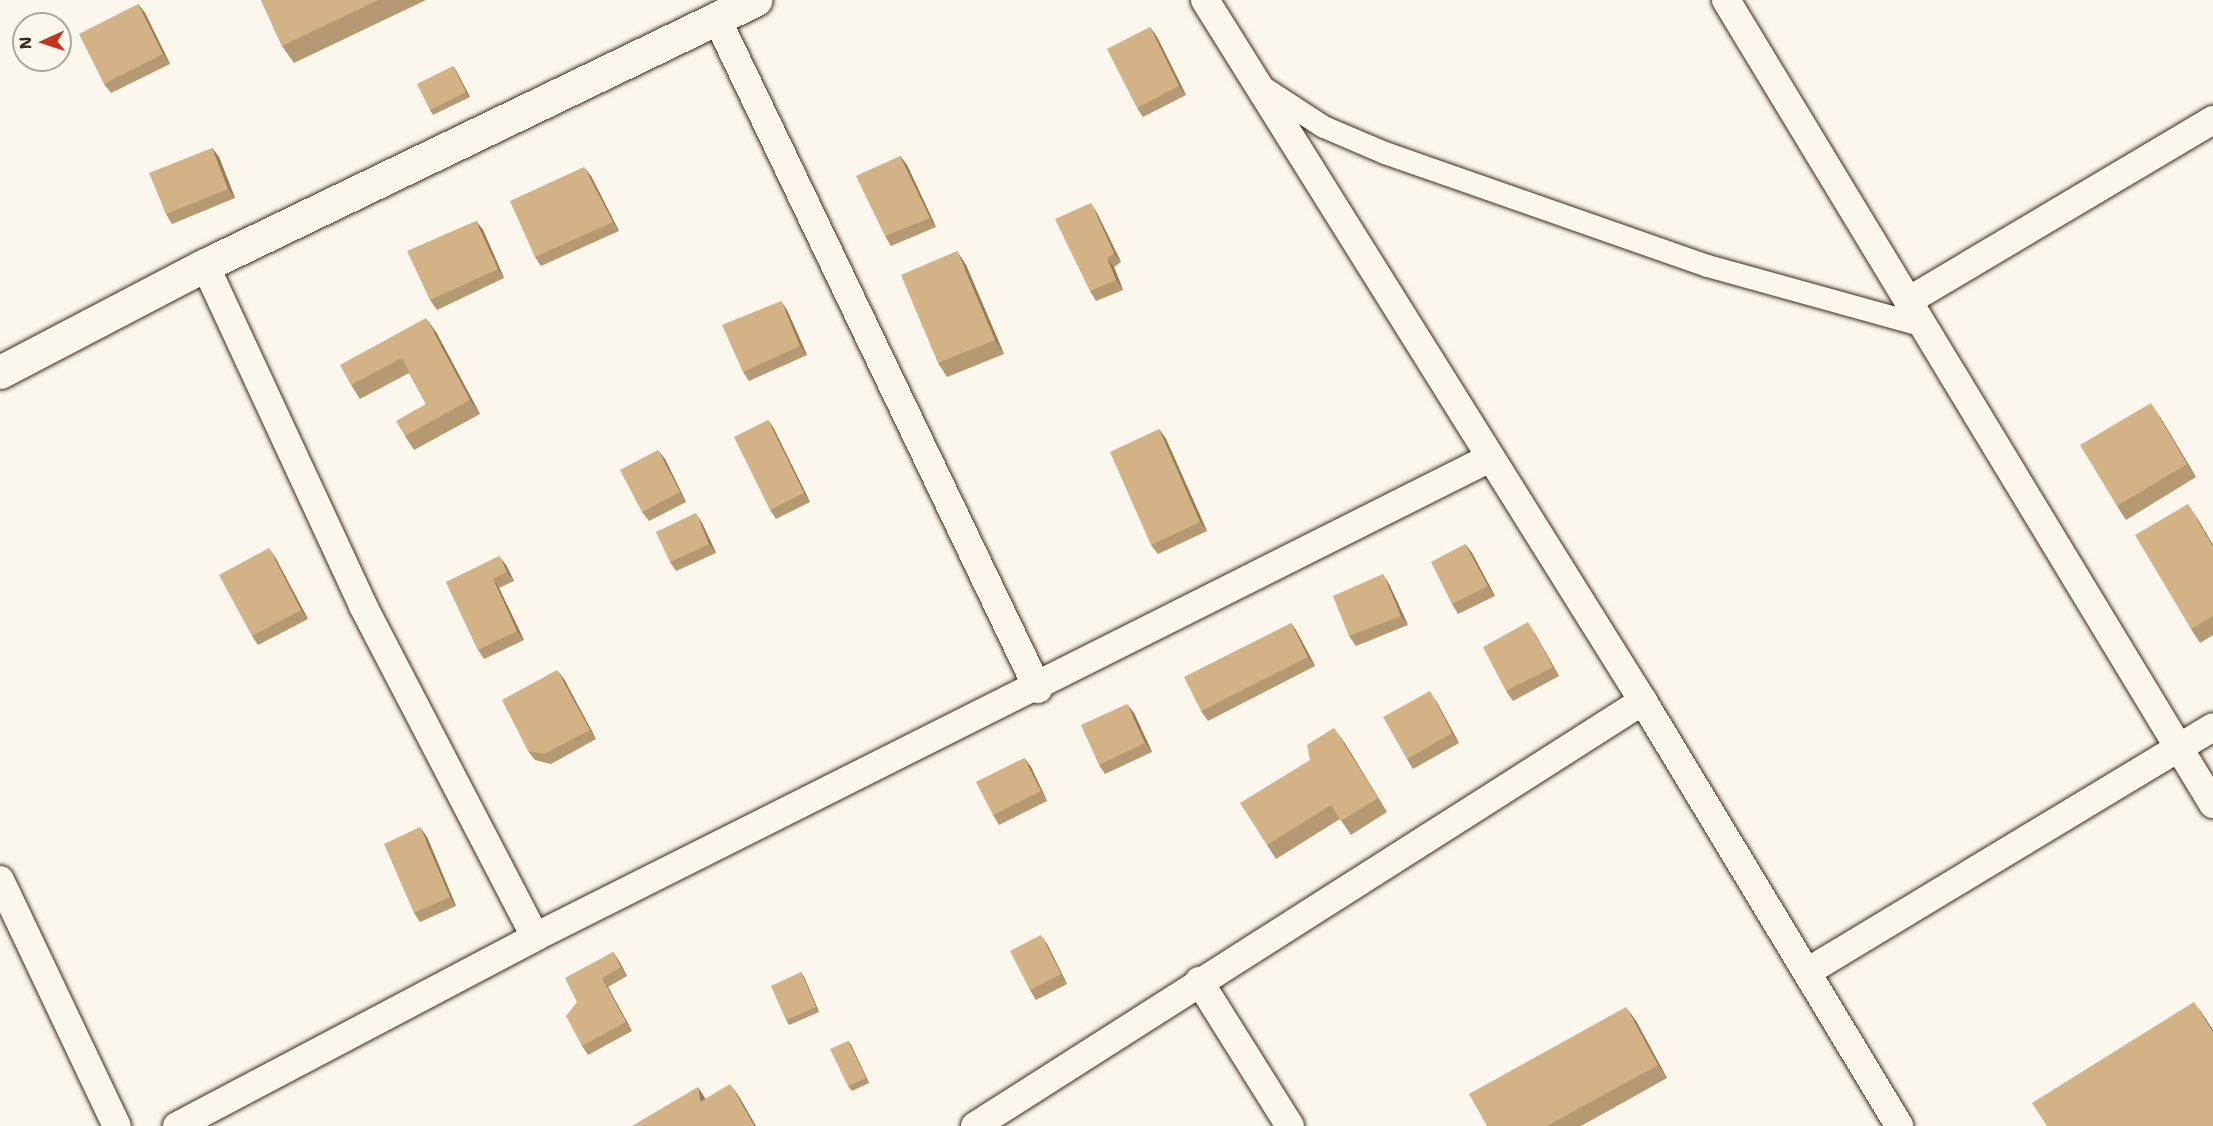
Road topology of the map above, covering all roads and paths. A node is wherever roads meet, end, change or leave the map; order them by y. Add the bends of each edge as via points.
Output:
1 (755, 0) edge
2 (1205, 0) edge
3 (1726, 0) edge
4 (717, 19) junction
5 (1261, 86) junction
6 (2213, 120) edge
7 (206, 265) junction
8 (1908, 301) junction
9 (1925, 326) junction
10 (0, 372) edge
11 (1490, 458) junction
12 (1038, 689) junction
13 (1643, 701) junction
14 (2213, 727) edge
15 (2180, 747) junction
16 (2213, 804) edge
17 (0, 880) edge
18 (535, 938) junction
19 (1807, 972) junction
20 (1199, 981) junction
21 (117, 1126) edge
22 (177, 1126) edge
23 (975, 1126) edge
24 (1290, 1126) edge
25 (1899, 1126) edge

1 - 4 street
2 - 5 street
3 - 8 street
4 - 7 street
4 - 12 street
5 - 9 street via 1324,128 1385,153 1708,266
5 - 11 street
6 - 8 street
7 - 10 street
7 - 18 street via 363,606
8 - 9 street
9 - 15 street
11 - 12 street
11 - 13 street
12 - 18 street
13 - 19 street
13 - 20 street
14 - 15 street
15 - 16 street
15 - 19 street
17 - 21 street
18 - 22 street
19 - 25 street
20 - 23 street
20 - 24 street

